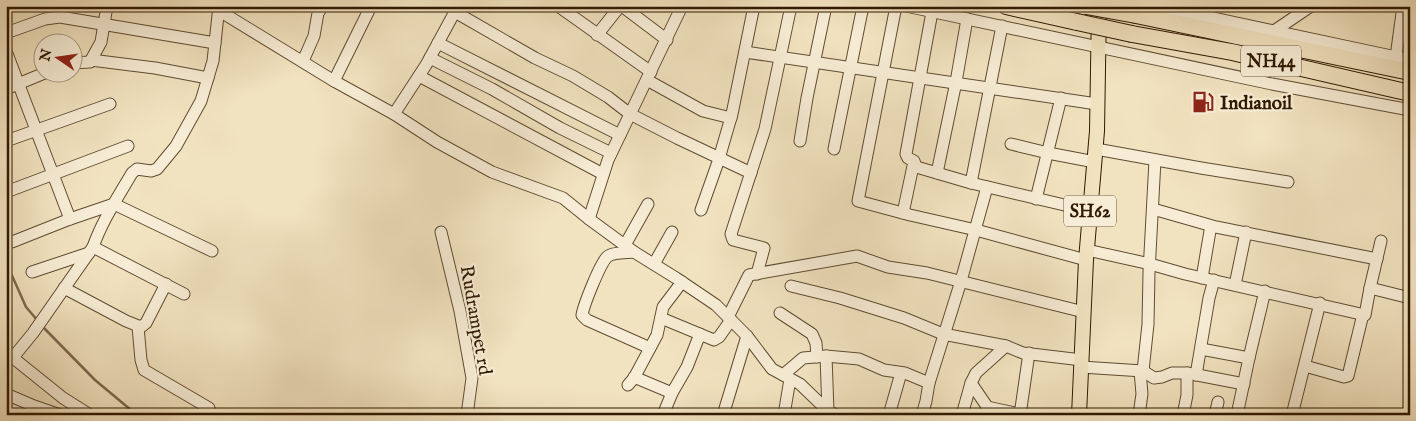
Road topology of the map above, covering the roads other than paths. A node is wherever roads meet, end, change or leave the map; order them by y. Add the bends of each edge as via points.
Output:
1 (107, 6) edge
2 (323, 6) edge
3 (371, 6) edge
4 (558, 6) edge
5 (621, 6) edge
6 (682, 6) edge
7 (754, 6) edge
8 (790, 6) edge
9 (826, 6) edge
10 (863, 6) edge
11 (896, 6) edge
12 (906, 6) edge
13 (1006, 6) edge
14 (1086, 6) edge
15 (1099, 6) edge
16 (1157, 6) edge
17 (1311, 6) edge
18 (1404, 6) edge
19 (219, 8) edge
20 (457, 9) edge
21 (932, 12) junction
22 (966, 19) junction
23 (104, 23) junction
24 (1002, 26) junction
25 (1274, 31) junction
26 (6, 33) edge
27 (597, 35) junction
28 (667, 40) junction
29 (215, 43) junction
30 (438, 43) junction
31 (1099, 47) junction
32 (6, 51) edge
33 (745, 52) junction
34 (781, 56) junction
35 (1396, 57) junction
36 (430, 58) junction
37 (91, 60) junction
38 (1410, 60) edge
39 (303, 61) junction
40 (814, 61) junction
41 (82, 62) edge
42 (850, 67) junction
43 (884, 72) junction
44 (1410, 72) edge
45 (418, 76) junction
46 (649, 76) junction
47 (920, 77) junction
48 (208, 78) junction
49 (32, 79) edge
50 (334, 81) junction
51 (956, 82) junction
52 (19, 85) junction
53 (991, 87) junction
54 (6, 89) edge
55 (1410, 93) edge
56 (1061, 98) junction
57 (110, 104) dead end
58 (1097, 104) junction
59 (1410, 110) edge
60 (394, 114) junction
61 (630, 114) junction
62 (731, 118) junction
63 (37, 130) junction
64 (620, 135) junction
65 (6, 141) edge
66 (800, 141) dead end
67 (1011, 144) dead end
68 (128, 146) dead end
69 (834, 149) dead end
70 (611, 153) junction
71 (1048, 153) junction
72 (1095, 155) junction
73 (719, 159) junction
74 (1155, 160) junction
75 (916, 167) junction
76 (751, 173) junction
77 (937, 173) junction
78 (603, 174) junction
79 (53, 175) junction
80 (1288, 182) dead end
81 (971, 183) junction
82 (987, 187) junction
83 (6, 192) edge
84 (1036, 199) junction
85 (114, 204) junction
86 (648, 204) dead end
87 (1152, 209) junction
88 (701, 210) dead end
89 (1090, 211) junction
90 (902, 213) junction
91 (70, 218) junction
92 (589, 219) junction
93 (976, 230) junction
94 (1210, 231) dead end
95 (441, 232) dead end
96 (672, 232) dead end
97 (1246, 232) junction
98 (1381, 241) dead end
99 (12, 242) dead end
100 (629, 249) junction
101 (91, 250) junction
102 (212, 251) dead end
103 (1086, 255) junction
104 (1377, 260) junction
105 (654, 264) junction
106 (1150, 264) junction
107 (32, 272) dead end
108 (757, 274) junction
109 (1202, 278) junction
110 (1214, 280) junction
111 (961, 281) junction
112 (682, 282) junction
113 (166, 284) junction
114 (1235, 285) junction
115 (791, 286) dead end
116 (64, 288) junction
117 (1370, 288) junction
118 (1265, 291) junction
119 (184, 294) dead end
120 (1410, 298) edge
121 (1320, 303) junction
122 (1084, 312) junction
123 (780, 314) dead end
124 (1363, 314) junction
125 (661, 318) junction
126 (729, 318) junction
127 (138, 327) junction
128 (700, 334) junction
129 (945, 334) junction
130 (747, 336) junction
131 (1006, 346) junction
132 (650, 348) junction
133 (1201, 349) junction
134 (1029, 353) junction
135 (822, 357) junction
136 (9, 358) edge
137 (1249, 358) junction
138 (1082, 364) junction
139 (1305, 366) junction
140 (1142, 371) junction
141 (901, 373) junction
142 (1192, 374) junction
143 (786, 377) junction
144 (929, 383) junction
145 (971, 383) junction
146 (1244, 384) junction
147 (672, 393) junction
148 (6, 394) edge
149 (1218, 402) dead end
150 (208, 408) dead end
151 (988, 411) edge
152 (832, 413) edge
153 (1294, 414) edge
154 (60, 415) edge
155 (90, 415) edge
156 (467, 415) edge
157 (664, 415) edge
158 (723, 415) edge
159 (784, 415) edge
160 (889, 415) edge
161 (922, 415) edge
162 (962, 415) edge
163 (1020, 415) edge
164 (1079, 415) edge
165 (1139, 415) edge
166 (1183, 415) edge
167 (1215, 415) edge
168 (1237, 415) edge

1 - 23 street
2 - 39 street
3 - 50 street
4 - 27 street
5 - 27 street
5 - 28 street
6 - 28 street
7 - 33 street
8 - 34 street
9 - 40 street
10 - 42 street
11 - 43 street
12 - 21 street
13 - 55 highway, NH44, bridge via 1232,52
14 - 44 highway, NH44, bridge
15 - 31 main road, SH62
16 - 25 street
17 - 25 street
18 - 35 street
19 - 29 street
19 - 39 street
20 - 30 street
20 - 61 street via 535,58 608,97
21 - 22 street
21 - 47 street
22 - 24 street
22 - 51 street
23 - 26 street via 54,17
23 - 29 street
23 - 37 street via 101,42
24 - 31 street
24 - 53 street
25 - 35 street
27 - 46 street
28 - 46 street
29 - 48 street
30 - 36 street
30 - 64 street
31 - 58 main road, SH62
31 - 59 street
32 - 52 street
33 - 34 street
33 - 62 street
34 - 40 street
34 - 76 street via 765,129
35 - 38 street
36 - 45 street
36 - 70 street
37 - 41 street
37 - 48 street
39 - 50 street
40 - 42 street
40 - 66 street
42 - 43 street
42 - 69 street
43 - 47 street
43 - 90 street via 858,201
45 - 60 street
45 - 78 street
46 - 61 street
46 - 62 street via 703,110
47 - 51 street
47 - 75 street via 906,154
48 - 85 street via 202,101 176,146 157,169 137,169 132,173
49 - 52 street
50 - 60 street
51 - 53 street
51 - 77 street
52 - 54 street
52 - 63 street
53 - 56 street
53 - 81 street
56 - 58 street
56 - 71 street
57 - 63 street
58 - 72 main road, SH62
60 - 92 street via 492,172 563,198
61 - 64 street
61 - 73 street
62 - 73 street
63 - 65 street
63 - 79 street
64 - 70 street
67 - 71 street
68 - 79 street
70 - 78 street
71 - 72 street
71 - 84 street
72 - 74 street
72 - 89 main road, SH62
73 - 76 street
73 - 88 street
74 - 80 street
74 - 87 street
75 - 77 street
75 - 90 street via 913,166
76 - 108 street via 731,236 733,240 764,248
77 - 81 street
78 - 92 street
79 - 83 street
79 - 91 street
81 - 82 street
82 - 84 street
82 - 93 street
84 - 89 street
85 - 91 street
85 - 101 street
85 - 102 street
86 - 100 street
87 - 97 street
87 - 106 street
89 - 103 main road, SH62
90 - 93 street
91 - 99 street
92 - 100 street
93 - 103 street
93 - 111 street
94 - 109 street
95 - 156 street, Rudrampet rd via 472,378
96 - 105 street
97 - 104 street
97 - 114 street
98 - 104 street
100 - 105 street
100 - 132 street via 606,257 582,315
101 - 107 street
101 - 113 street
101 - 116 street
103 - 106 street
103 - 122 main road, SH62
104 - 117 street
105 - 112 street
106 - 109 street
106 - 140 street
108 - 111 street via 857,256 888,267
108 - 126 street via 749,275
109 - 110 street
110 - 114 street
110 - 133 street
111 - 122 street
111 - 129 street
112 - 125 street via 663,307
112 - 126 street
113 - 119 street
113 - 127 street via 146,323
114 - 118 street
115 - 129 street via 840,298
116 - 127 street
116 - 136 street via 33,333
117 - 120 street
117 - 124 street
118 - 121 street
118 - 137 street
121 - 124 street
121 - 139 street
122 - 138 main road, SH62
123 - 135 street via 812,334
124 - 139 street via 1348,376
125 - 128 street
125 - 132 street
126 - 128 street via 716,339
126 - 130 street
127 - 150 street via 144,370
128 - 147 street
129 - 131 street
129 - 144 street
130 - 143 street via 772,369
130 - 158 street
131 - 134 street
131 - 145 street via 976,373
132 - 147 street via 631,381
133 - 137 street
133 - 142 street
134 - 138 street
134 - 163 street
135 - 141 street via 859,359 884,370
135 - 143 street via 803,358
135 - 152 street
136 - 155 street
137 - 146 street
138 - 140 street
138 - 164 main road, SH62
139 - 153 street
140 - 142 street via 1154,378 1172,373
140 - 165 street
141 - 144 street
141 - 160 street
142 - 146 street
142 - 166 street
143 - 152 street via 800,384
143 - 159 street
144 - 161 street
145 - 151 street
145 - 162 street
146 - 168 street
147 - 157 street
148 - 154 street
149 - 167 street
151 - 163 street

